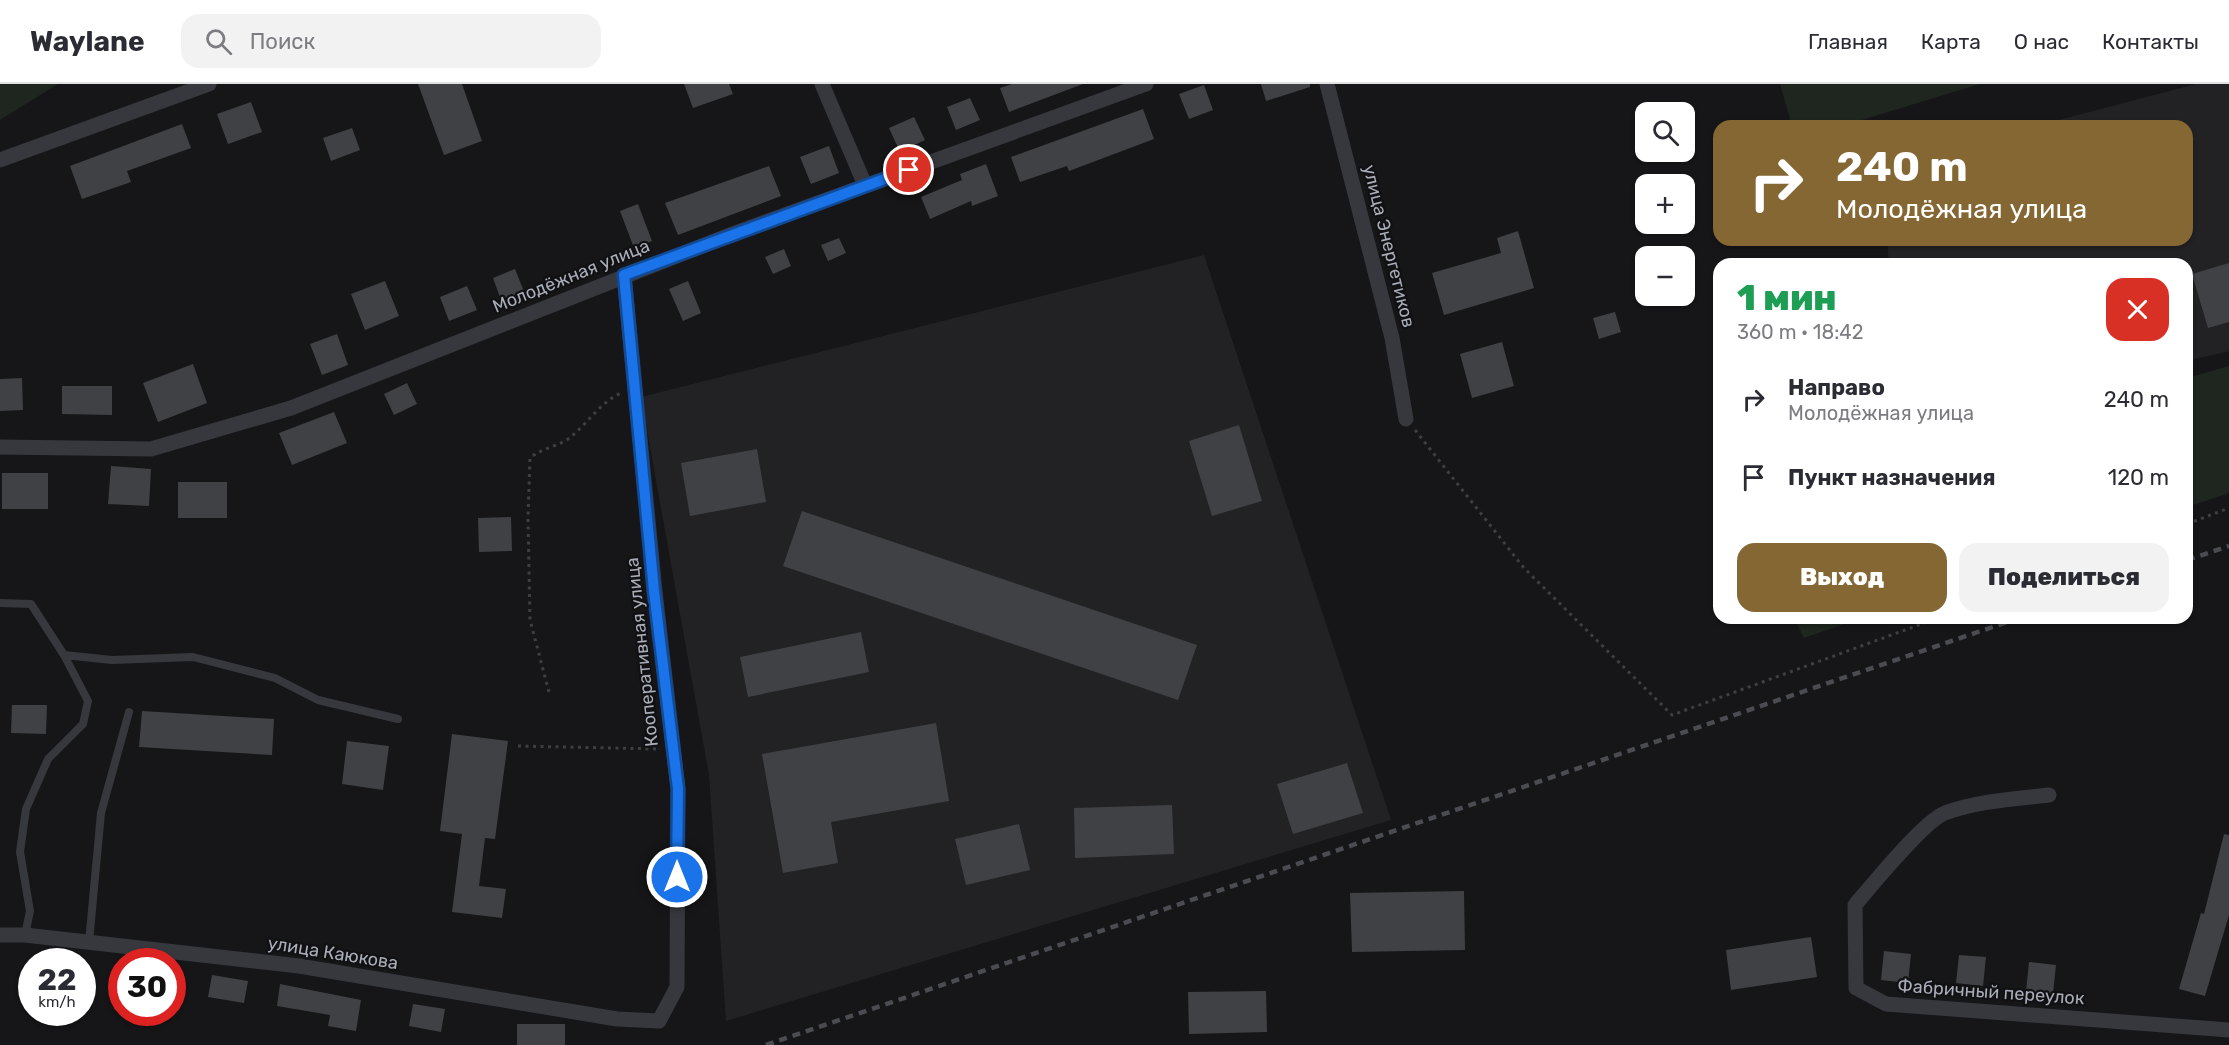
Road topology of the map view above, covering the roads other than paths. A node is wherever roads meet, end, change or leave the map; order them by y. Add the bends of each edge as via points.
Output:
1 (209, 84) edge
2 (822, 84) edge
3 (1146, 84) edge
4 (1327, 84) edge
5 (0, 160) edge
6 (865, 185) junction
7 (624, 275) junction
8 (1406, 419) road end
9 (0, 447) edge
10 (0, 603) edge
11 (64, 655) junction
12 (129, 712) dead end
13 (398, 719) dead end
14 (2049, 795) dead end
15 (0, 935) edge
16 (25, 935) junction
17 (89, 942) junction
18 (659, 1021) joint
19 (2229, 1030) edge

1 - 5 street
2 - 6 street
3 - 6 street, Молодёжная улица
4 - 8 street, улица Энергетиков via 1392,338
6 - 7 street, Молодёжная улица
7 - 9 street, Молодёжная улица via 291,408 151,449
7 - 18 street, Кооперативная улица via 678,789 677,987
10 - 11 lane via 31,604
11 - 13 lane via 112,660 193,657 275,678 318,700
11 - 16 lane via 88,701 83,724 48,759 26,809 20,852 30,910
12 - 17 lane via 101,813
14 - 19 street, Фабричный переулок via 1996,801 1943,814 1898,855 1855,905 1856,988 1886,1004
15 - 16 street, улица Каюкова
16 - 17 street, улица Каюкова
17 - 18 street, улица Каюкова via 299,966 617,1019

